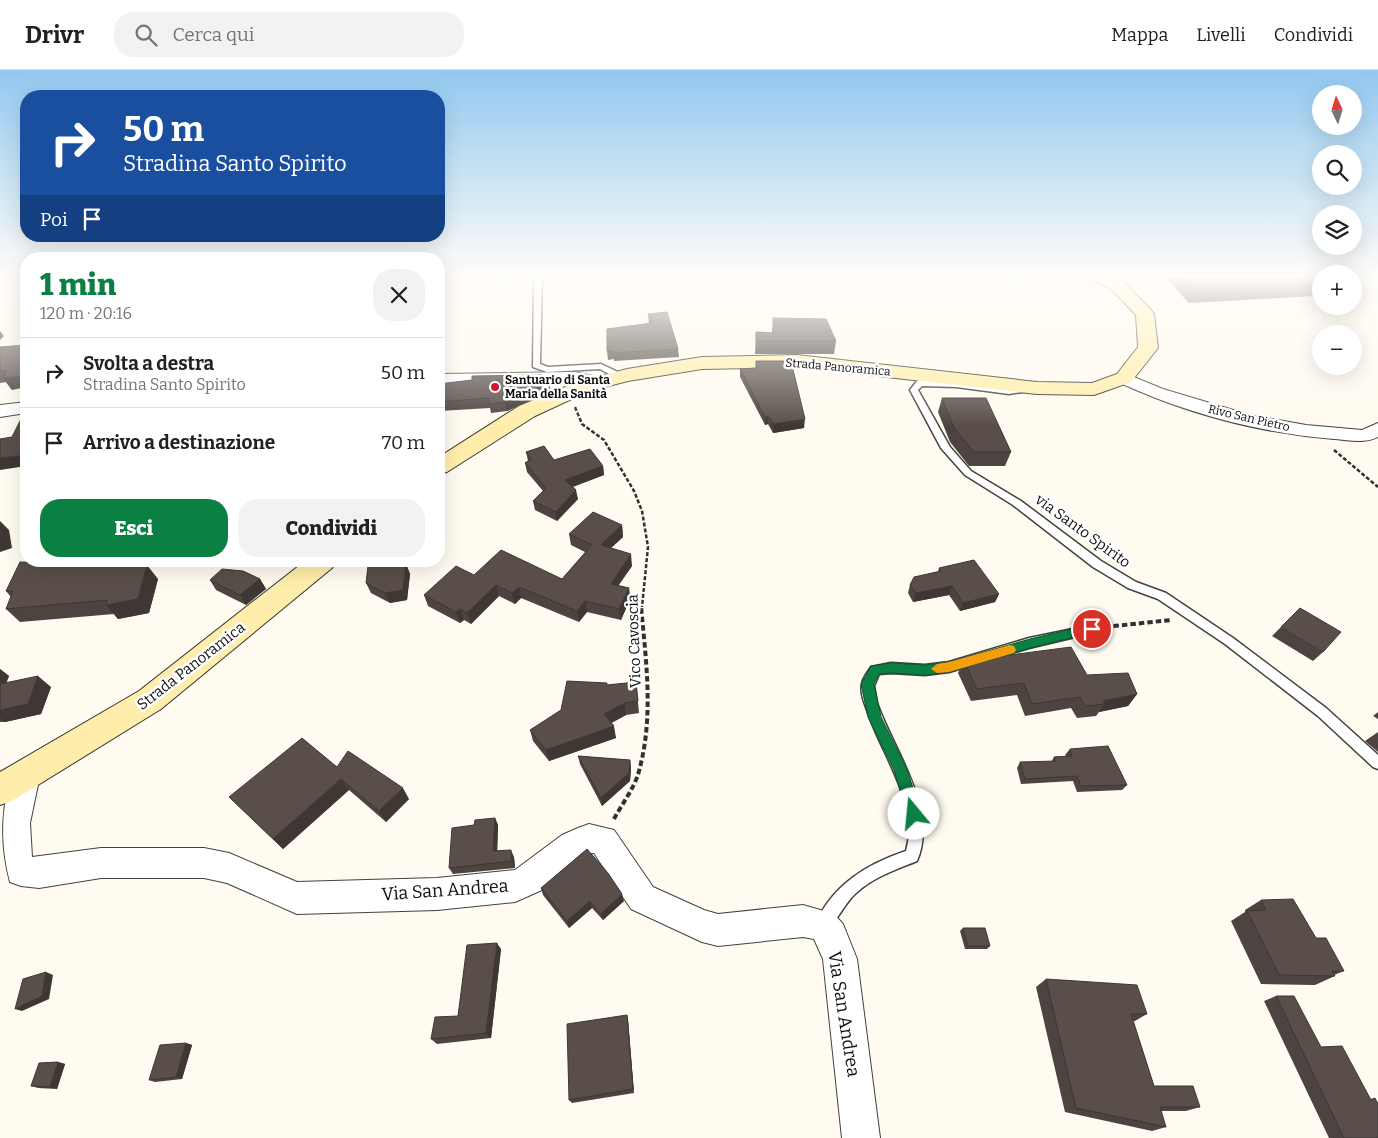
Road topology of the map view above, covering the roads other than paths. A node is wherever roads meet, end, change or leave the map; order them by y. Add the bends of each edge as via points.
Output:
1 (537, 326) edge
2 (1146, 326) edge
3 (620, 376) junction
4 (445, 378) edge
5 (1124, 378) junction
6 (599, 383) junction
7 (1034, 388) junction
8 (20, 408) edge
9 (0, 410) edge
10 (1378, 429) edge
11 (445, 463) edge
12 (316, 567) edge
13 (1092, 629) road end
14 (1378, 763) edge
15 (26, 775) junction
16 (0, 790) edge
17 (823, 924) junction
18 (861, 1138) edge

1 - 3 lane via 536,365 547,370 601,366
2 - 5 main road via 1148,348
3 - 6 main road, Strada Panoramica
3 - 7 main road, Strada Panoramica via 702,363 797,361
4 - 6 street via 575,376
5 - 7 main road, Strada Panoramica via 1094,389
5 - 10 street, Rivo San Pietro via 1157,393 1247,420 1316,432 1365,436
6 - 11 main road, Strada Panoramica via 527,411
7 - 14 lane, via Santo Spirito via 1009,391 920,383 914,390 946,448 968,473 1017,503 1097,564 1132,585 1162,596 1229,641 1322,712
8 - 9 street
12 - 15 main road, Strada Panoramica via 150,700
13 - 17 lane via 949,667 875,670 868,684 874,717 900,769 914,814 918,844 912,856 890,863 849,887
15 - 16 main road, Strada Panoramica
15 - 17 street, Via San Andrea via 14,828 16,860 21,871 39,874 101,863 204,863 229,868 297,898 437,894 515,886 531,879 573,845 589,838 603,840 642,898 702,926 718,930 803,921
17 - 18 street, Via San Andrea via 840,960

